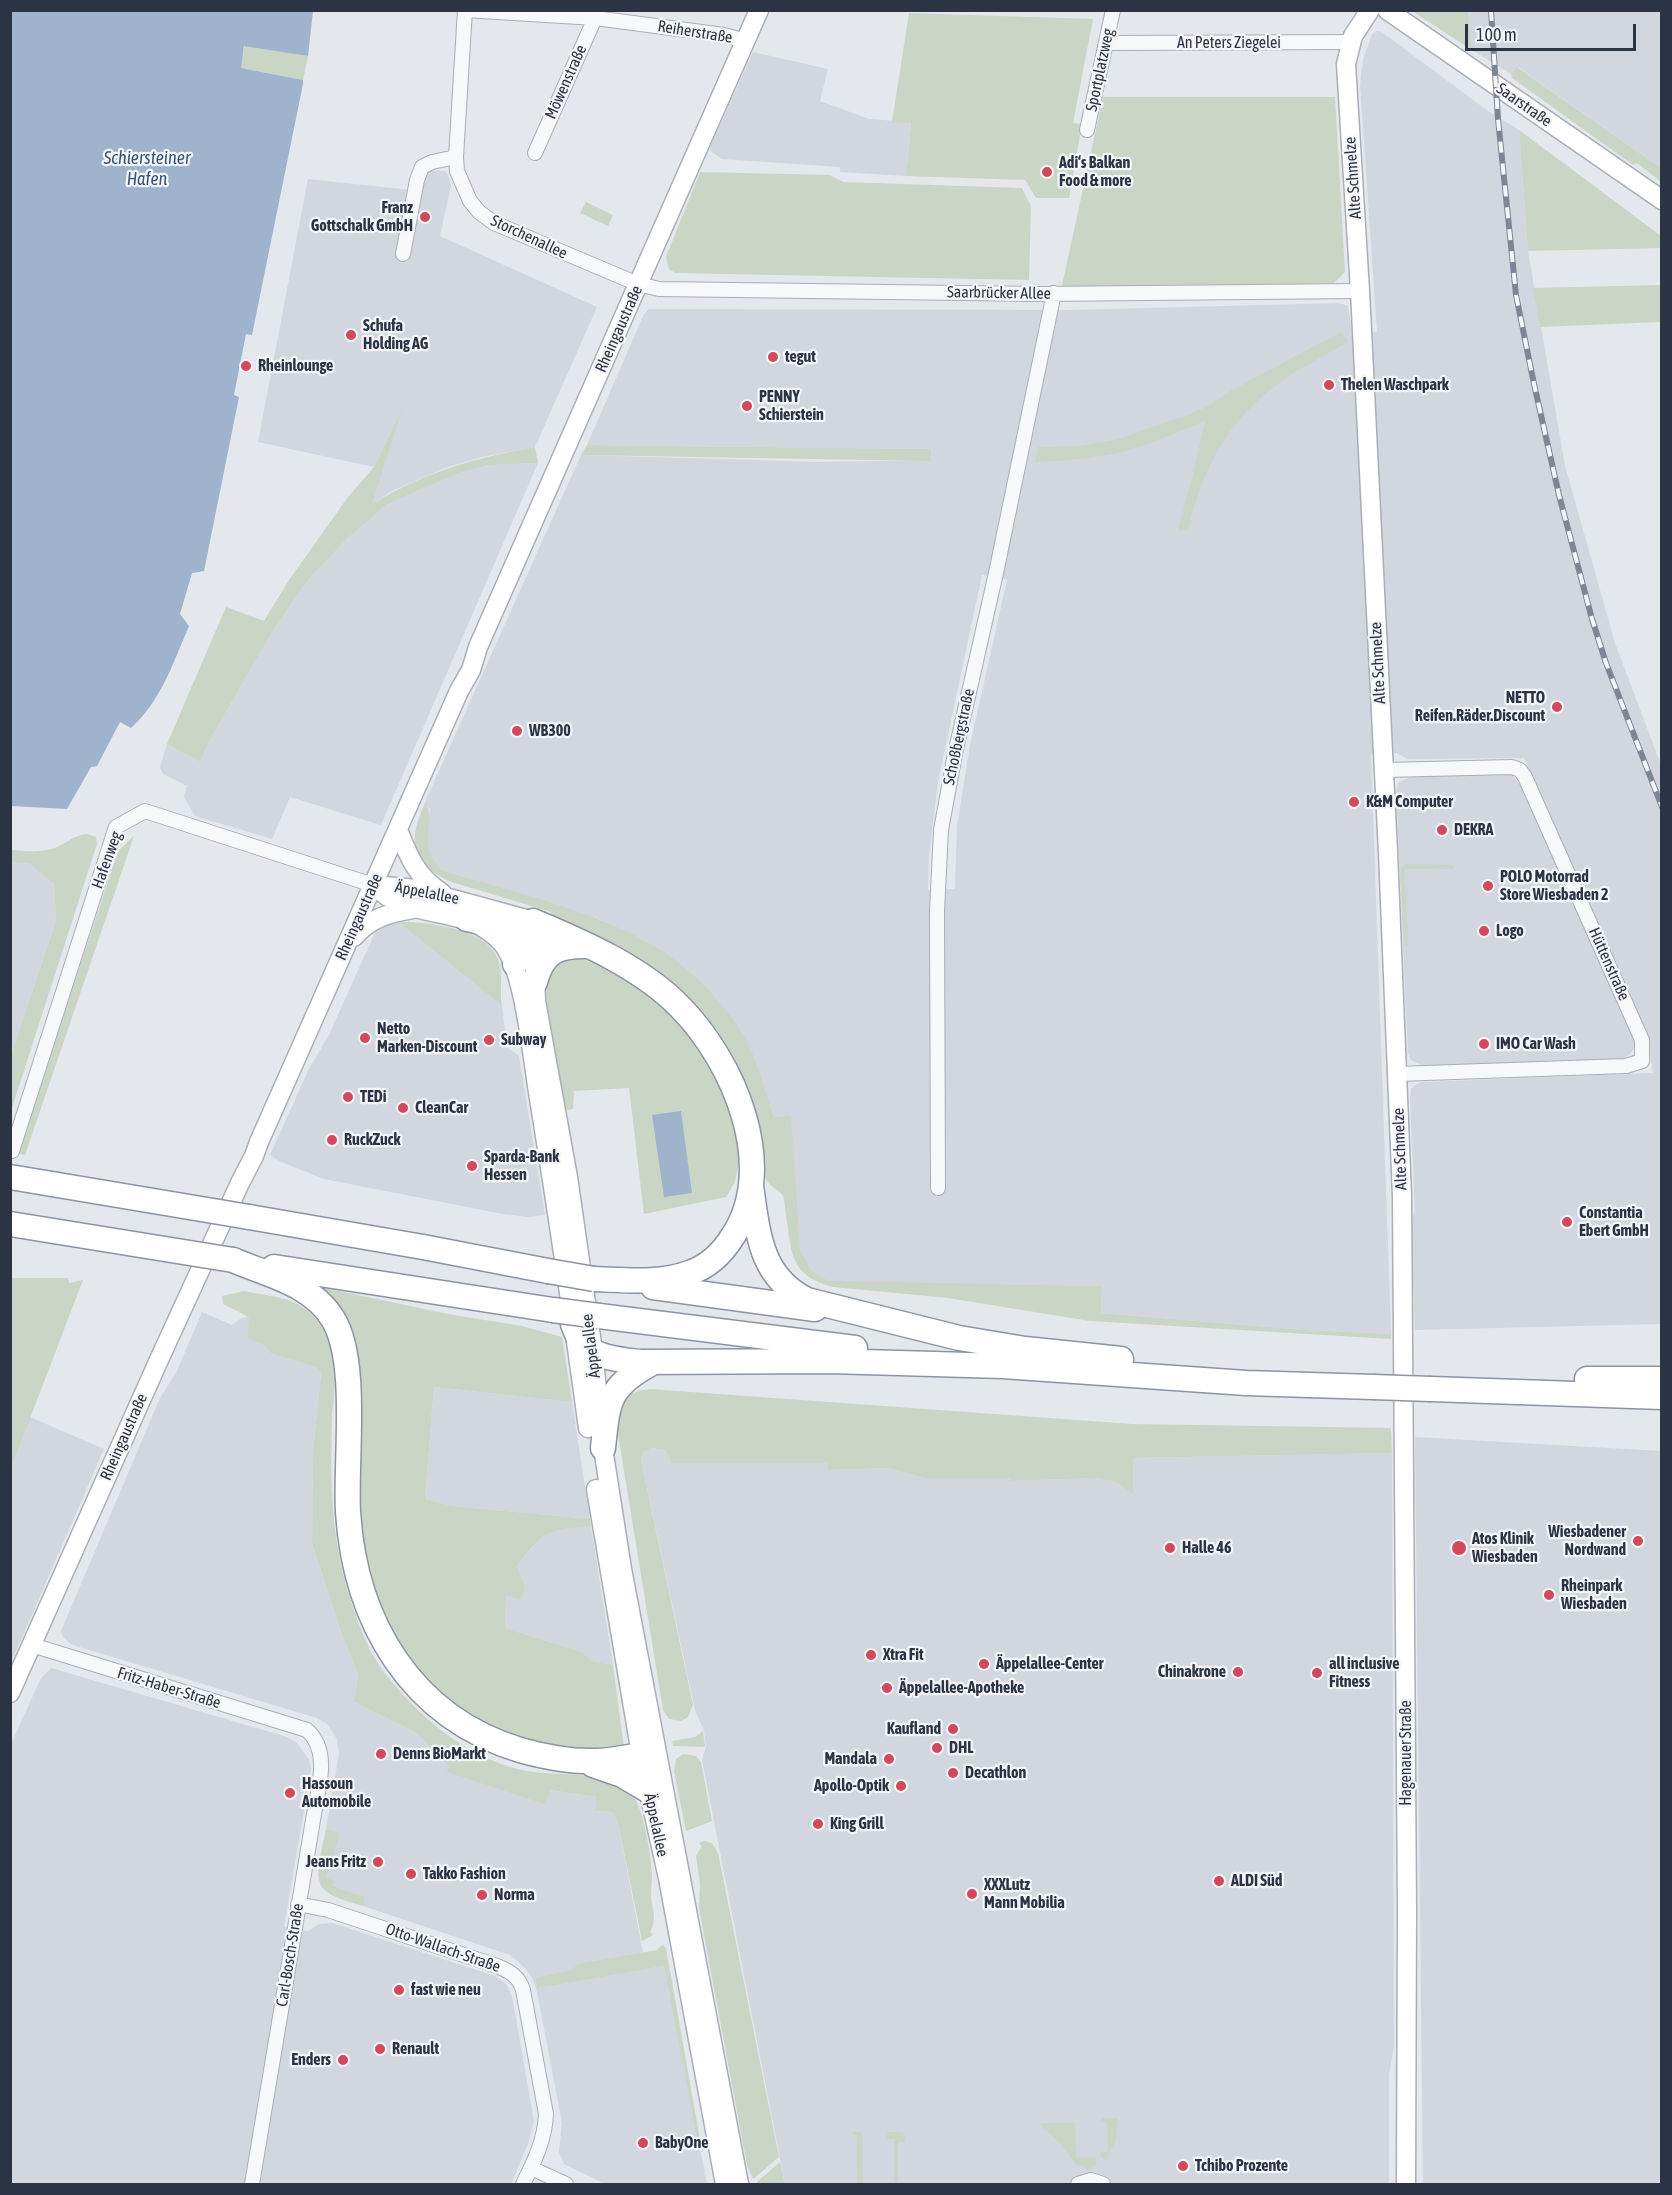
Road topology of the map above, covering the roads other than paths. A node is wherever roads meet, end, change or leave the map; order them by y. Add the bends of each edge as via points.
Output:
1 (465, 10) edge
2 (759, 10) edge
3 (1113, 10) edge
4 (1370, 10) edge
5 (1387, 10) edge
6 (595, 14) edge
7 (746, 41) junction
8 (1352, 42) junction
9 (1106, 43) junction
10 (1087, 130) dead end
11 (535, 153) dead end
12 (456, 157) junction
13 (1662, 200) edge
14 (403, 254) dead end
15 (638, 284) junction
16 (1360, 291) junction
17 (1054, 293) junction
18 (1384, 770) junction
19 (398, 830) junction
20 (373, 885) junction
21 (447, 896) junction
22 (413, 909) junction
23 (467, 919) junction
24 (531, 928) junction
25 (578, 942) junction
26 (346, 945) junction
27 (515, 964) junction
28 (535, 982) junction
29 (1397, 1074) junction
30 (12, 1151) dead end
31 (10, 1177) edge
32 (751, 1186) junction
33 (938, 1188) dead end
34 (10, 1224) edge
35 (233, 1260) junction
36 (594, 1279) junction
37 (563, 1317) junction
38 (876, 1317) junction
39 (1402, 1322) joint
40 (593, 1350) junction
41 (652, 1363) junction
42 (1003, 1366) junction
43 (1662, 1379) edge
44 (1373, 1380) junction
45 (1432, 1382) junction
46 (1662, 1397) edge
47 (603, 1448) junction
48 (32, 1645) junction
49 (10, 1693) edge
50 (307, 1730) joint
51 (649, 1754) junction
52 (579, 1761) junction
53 (649, 1791) junction
54 (298, 1904) junction
55 (531, 2168) junction
56 (732, 2183) edge
57 (252, 2184) edge
58 (523, 2184) edge
59 (566, 2184) edge
60 (1078, 2184) edge
61 (1103, 2184) edge
62 (1406, 2184) edge

1 - 6 street, Reiherstraße
1 - 12 street, Storchenallee
2 - 7 main road, Rheingaustraße
3 - 9 street, Sportplatzweg
4 - 8 main road, Alte Schmelze
5 - 13 main road, Saarstraße
6 - 7 street, Reiherstraße
6 - 11 street, Möwenstraße
7 - 15 main road, Rheingaustraße
8 - 9 street, An Peters Ziegelei
8 - 16 main road, Alte Schmelze via 1346,64
9 - 10 street, Sportplatzweg
12 - 14 street via 422,167
12 - 15 street, Storchenallee via 462,187 488,219
15 - 17 street, Saarbrücker Allee via 659,289
15 - 19 main road, Rheingaustraße via 478,647 462,675 459,691
16 - 17 street, Saarbrücker Allee
16 - 18 main road, Alte Schmelze
17 - 33 street, Schoßbergstraße via 941,830
18 - 29 main road, Alte Schmelze
18 - 29 street, Hüttenstraße via 1520,770 1642,1040 1642,1061 1626,1066
19 - 20 main road, Rheingaustraße
19 - 21 main road via 419,873
20 - 21 main road, Äppelallee
20 - 22 main road, Äppelallee via 386,897
20 - 26 main road, Rheingaustraße
20 - 30 street, Hafenweg via 146,811 116,827
21 - 24 main road, Äppelallee
22 - 23 main road, Äppelallee
22 - 26 main road via 369,922
23 - 24 highway
23 - 27 main road, Äppelallee via 495,936
24 - 25 highway
24 - 27 highway via 518,949
24 - 28 main road, Äppelallee
25 - 28 highway via 550,953
25 - 32 highway via 622,963 660,989 683,1009 710,1043 726,1069 747,1127
26 - 48 main road, Rheingaustraße
27 - 37 main road, Äppelallee via 527,1024
28 - 40 main road, Äppelallee
29 - 39 main road, Alte Schmelze
31 - 36 highway, bridge
32 - 36 highway via 749,1204 738,1228 720,1252 700,1268 661,1279
32 - 38 highway via 762,1250 779,1280 807,1300
34 - 35 highway, bridge
35 - 37 highway
35 - 52 highway via 305,1291 325,1308 338,1327 348,1380 347,1487 351,1540 371,1616 397,1662 427,1697 464,1726 505,1745
36 - 38 highway
37 - 40 highway via 582,1344
37 - 42 highway, bridge via 599,1316
37 - 51 main road, Äppelallee
38 - 44 highway via 959,1338 1025,1349
39 - 62 main road, Hagenauer Straße
40 - 41 highway
40 - 47 main road, Äppelallee
41 - 42 highway via 829,1361
41 - 47 highway via 614,1392
42 - 44 highway via 1246,1383
43 - 45 highway
44 - 45 highway
45 - 46 highway
47 - 51 main road, Äppelallee
48 - 49 main road, Rheingaustraße
48 - 50 street, Fritz-Haber-Straße
50 - 54 street, Carl-Bosch-Straße via 318,1742 321,1756
51 - 52 highway
51 - 53 main road, Äppelallee
51 - 56 main road, Äppelallee
52 - 53 highway via 622,1775
53 - 56 main road, Äppelallee
54 - 55 street, Otto-Wallach-Straße via 328,1910 497,1966 519,1980 546,2114 544,2135
54 - 57 street, Carl-Bosch-Straße
55 - 58 street, Otto-Wallach-Straße
55 - 59 street
60 - 61 street via 1091,2180

